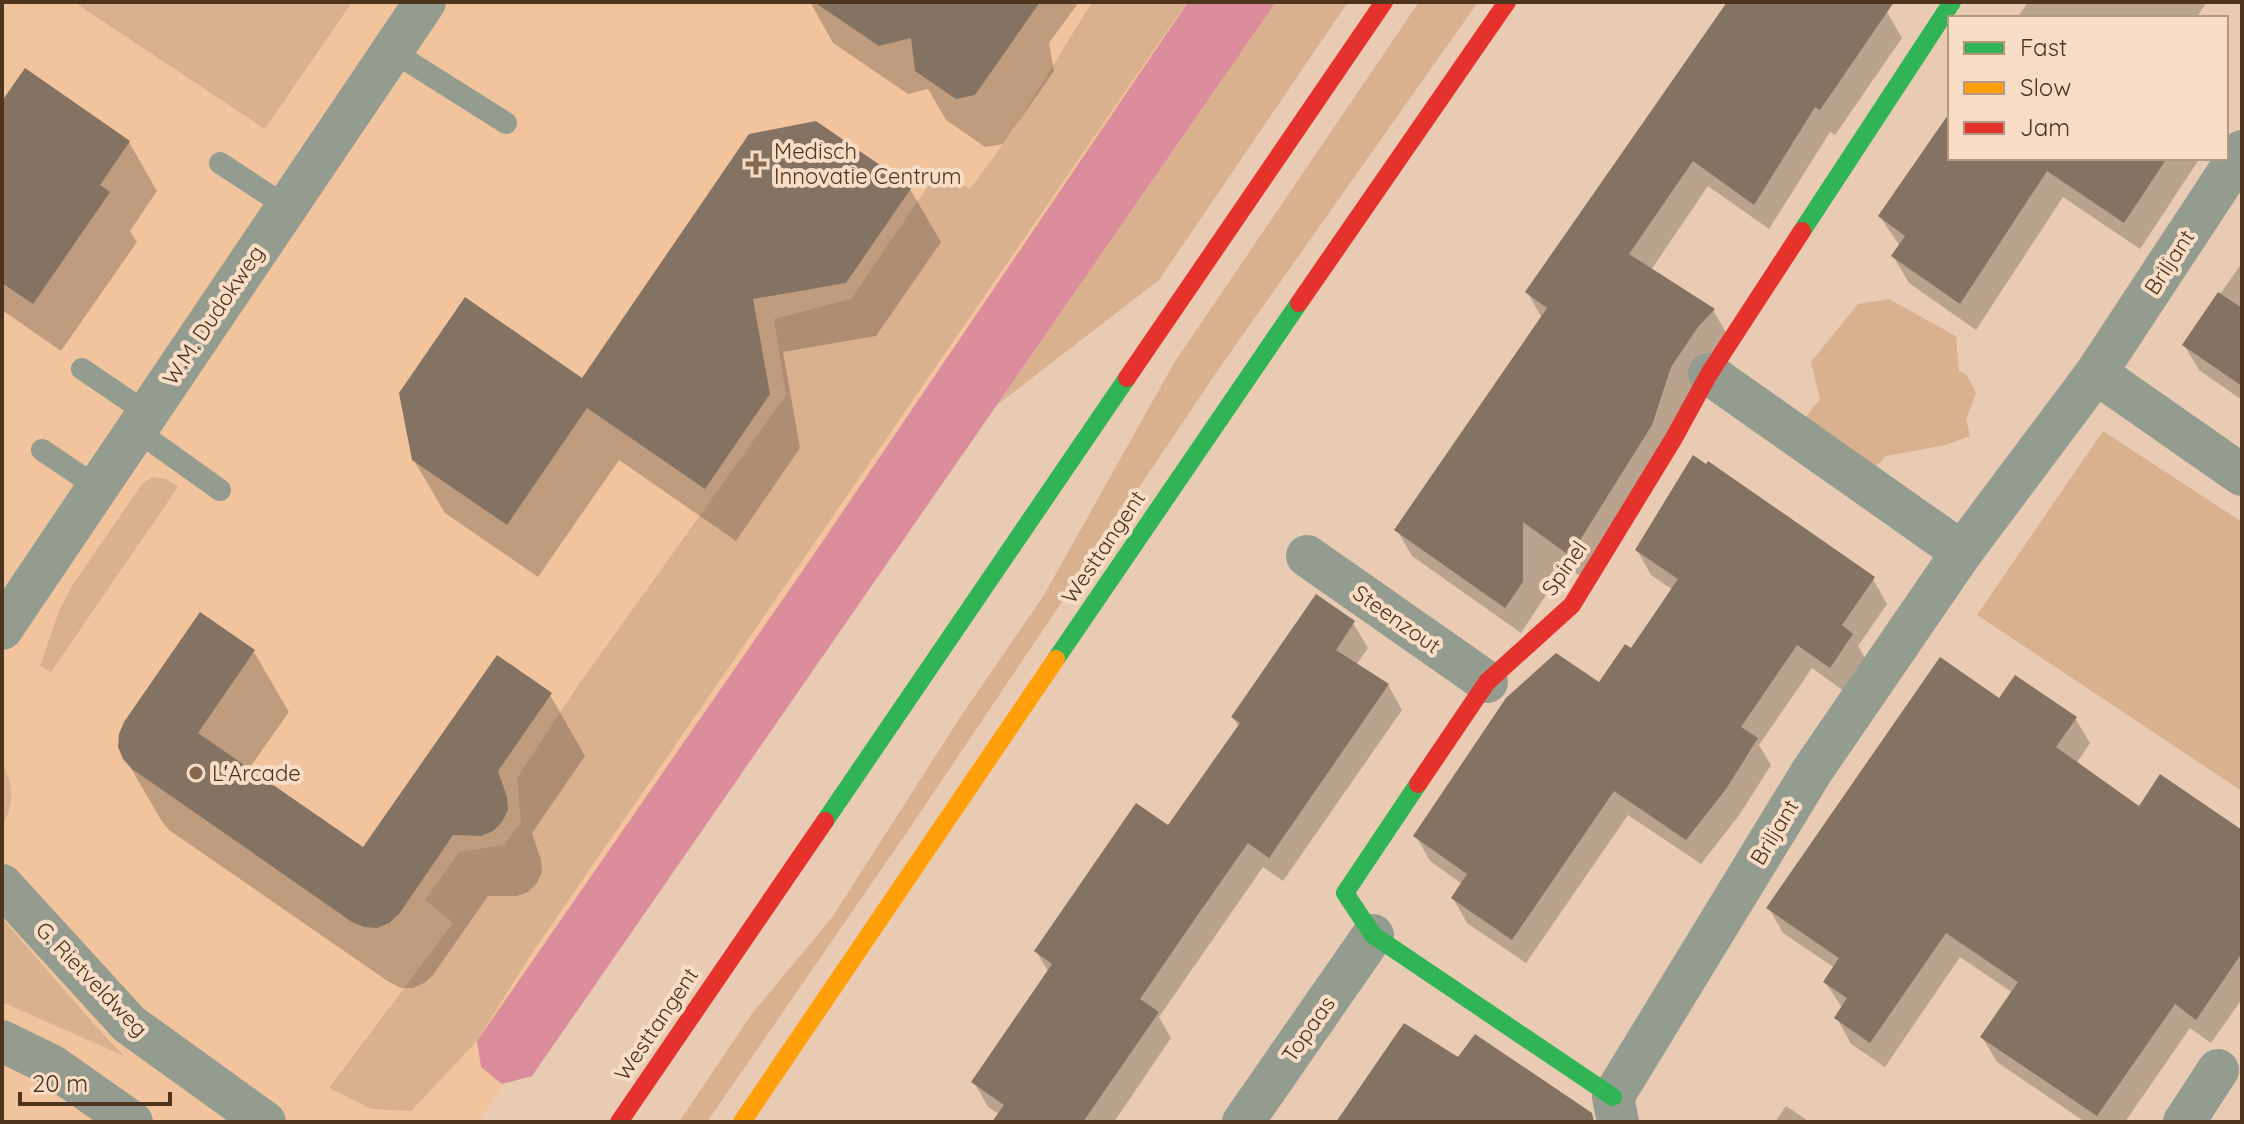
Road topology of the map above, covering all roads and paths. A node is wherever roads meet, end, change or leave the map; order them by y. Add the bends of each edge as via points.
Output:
1 (425, 2) edge
2 (1384, 2) edge
3 (1507, 2) edge
4 (1952, 2) edge
5 (392, 51) junction
6 (506, 123) dead end
7 (2242, 151) edge
8 (220, 163) dead end
9 (287, 207) junction
10 (82, 369) dead end
11 (2096, 373) junction
12 (1709, 374) junction
13 (142, 422) junction
14 (42, 450) dead end
15 (2242, 475) edge
16 (97, 487) junction
17 (220, 490) dead end
18 (1962, 552) junction
19 (1307, 556) dead end
20 (2, 629) edge
21 (1487, 682) junction
22 (2, 885) edge
23 (1373, 935) junction
24 (2, 1041) edge
25 (2218, 1070) dead end
26 (1615, 1109) edge
27 (132, 1122) edge
28 (265, 1122) edge
29 (619, 1122) edge
30 (742, 1122) edge
31 (1243, 1122) edge
32 (2184, 1122) edge

1 - 5 street, W.M. Dudokweg
2 - 29 main road, Westtangent
3 - 30 main road, Westtangent
4 - 12 main road, Spinel
5 - 6 lane
5 - 9 street, W.M. Dudokweg
7 - 11 street, Briljant
8 - 9 lane
9 - 13 street, W.M. Dudokweg
10 - 13 lane
11 - 15 street
11 - 18 street, Briljant
12 - 18 street
12 - 21 main road, Spinel via 1572,605
13 - 16 street, W.M. Dudokweg
13 - 17 lane
14 - 16 lane
16 - 20 street, W.M. Dudokweg
18 - 26 street, Briljant via 1812,771
19 - 21 street, Steenzout
21 - 23 main road, Spinel via 1345,893
22 - 28 street, G. Rietveldweg via 129,1024
23 - 26 main road, Spinel
23 - 31 street, Topaas
24 - 27 street via 51,1065
25 - 32 street

